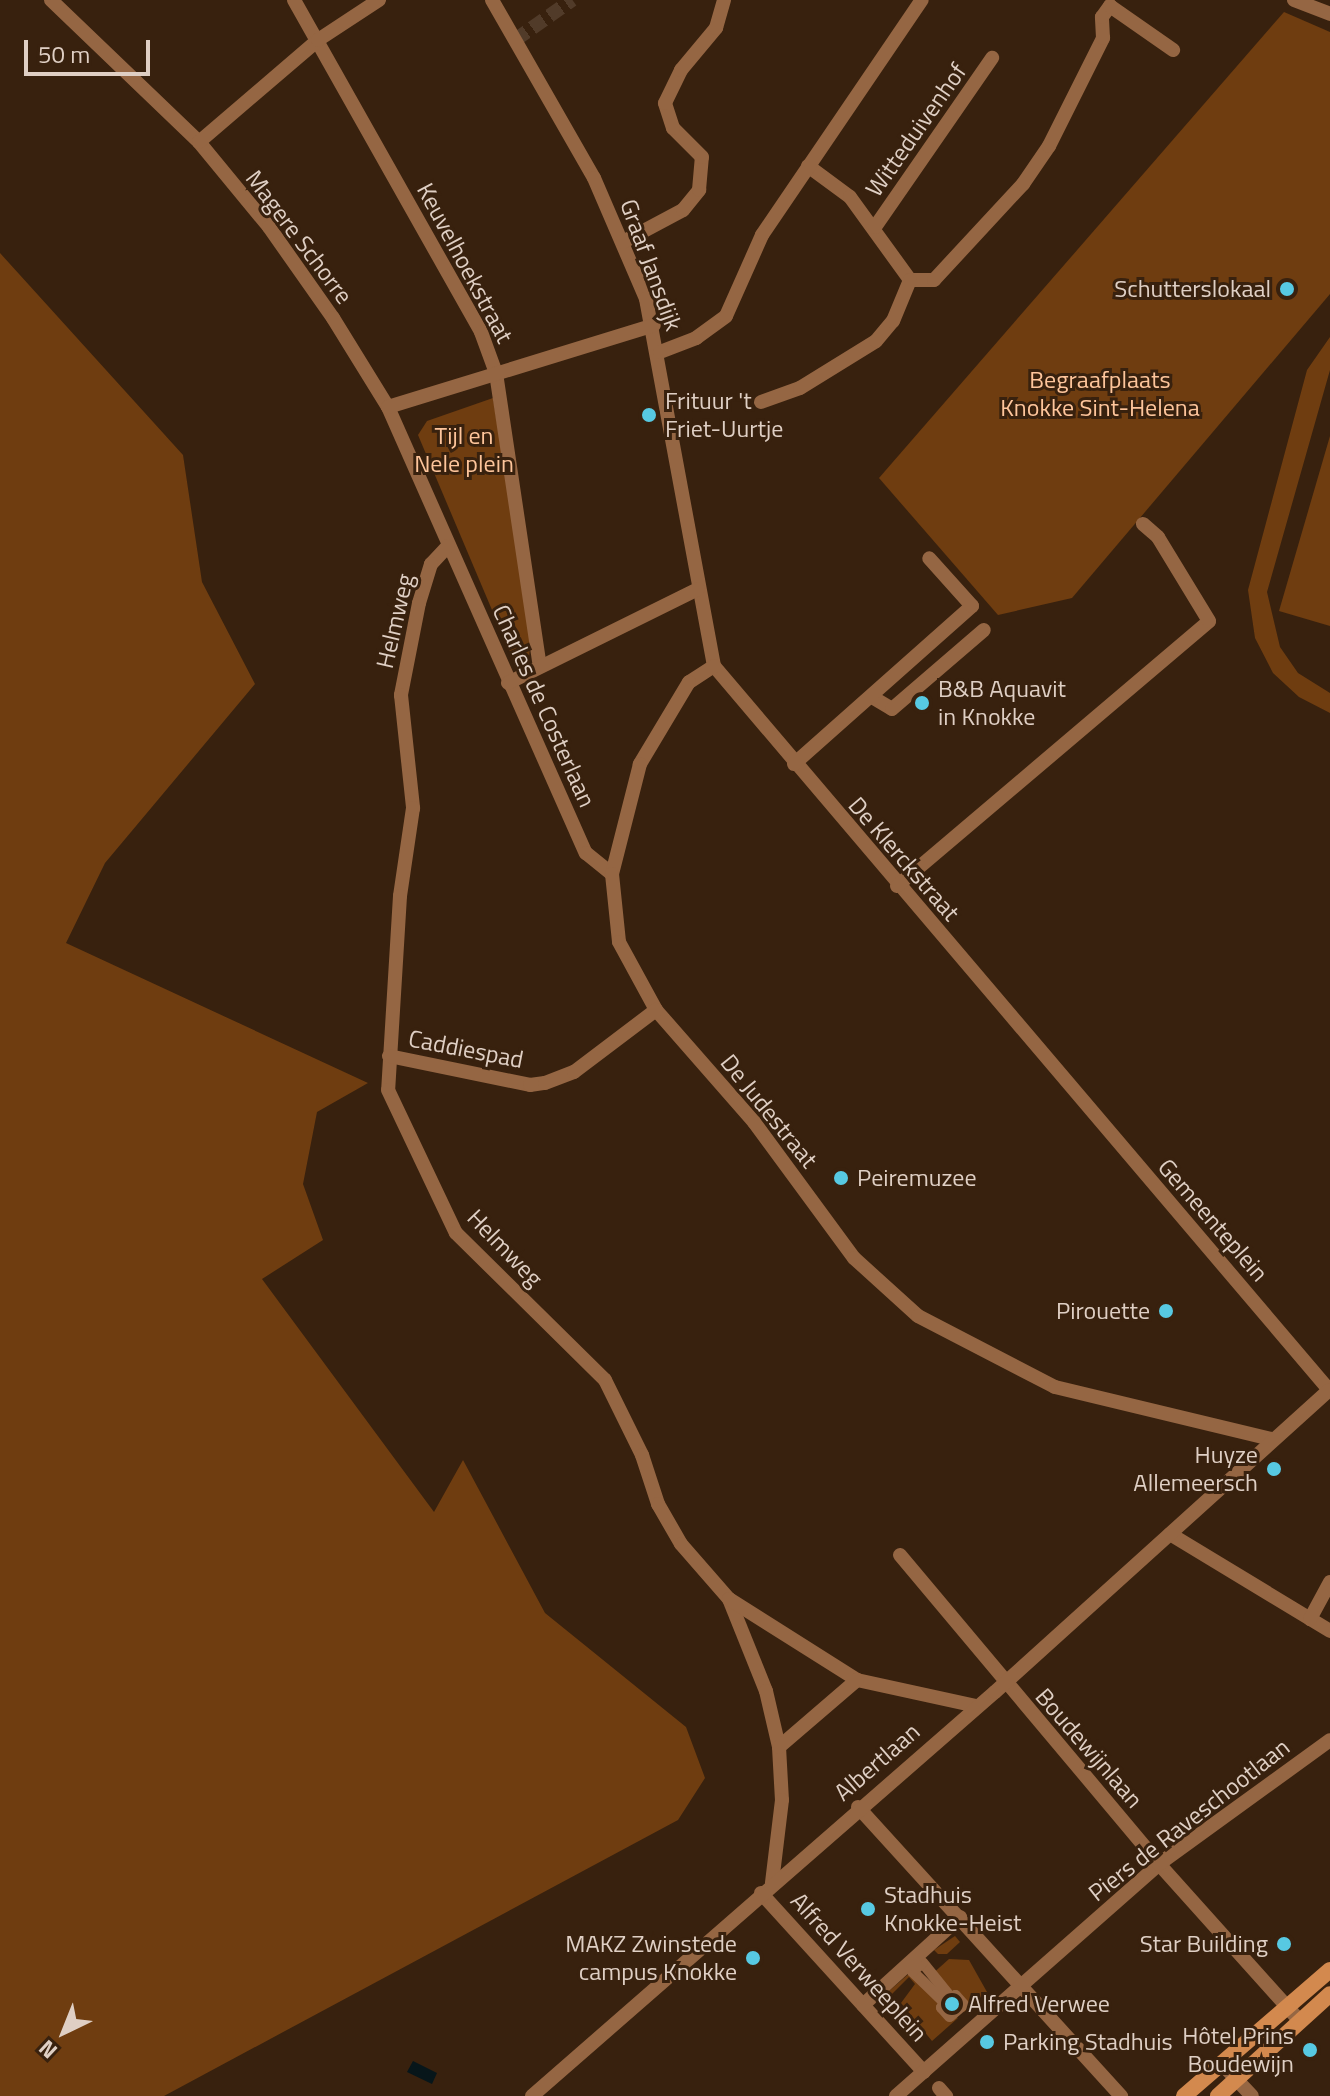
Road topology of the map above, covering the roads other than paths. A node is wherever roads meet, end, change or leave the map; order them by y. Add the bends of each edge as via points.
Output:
1 (51, 0) edge
2 (294, 0) edge
3 (379, 0) edge
4 (492, 0) edge
5 (724, 0) edge
6 (922, 0) edge
7 (1294, 0) edge
8 (1330, 14) edge
9 (318, 40) junction
10 (1173, 50) dead end
11 (992, 58) dead end
12 (199, 142) junction
13 (808, 166) junction
14 (875, 227) junction
15 (623, 242) junction
16 (910, 280) junction
17 (654, 325) junction
18 (660, 352) junction
19 (496, 373) junction
20 (761, 402) dead end
21 (388, 407) junction
22 (1143, 524) dead end
23 (448, 546) junction
24 (929, 558) dead end
25 (698, 589) junction
26 (984, 630) dead end
27 (540, 666) junction
28 (714, 666) junction
29 (508, 683) junction
30 (872, 697) junction
31 (794, 764) junction
32 (612, 874) junction
33 (897, 886) junction
34 (656, 1010) junction
35 (389, 1056) junction
36 (1063, 1080) joint
37 (1329, 1390) edge
38 (1271, 1439) junction
39 (1250, 1459) joint
40 (1170, 1534) junction
41 (900, 1555) dead end
42 (1330, 1582) edge
43 (729, 1599) junction
44 (1310, 1619) junction
45 (1330, 1631) edge
46 (857, 1680) junction
47 (1005, 1683) junction
48 (976, 1706) junction
49 (1330, 1740) edge
50 (779, 1747) junction
51 (858, 1807) junction
52 (1159, 1864) junction
53 (766, 1888) junction
54 (960, 1917) junction
55 (1330, 1970) edge
56 (1022, 1984) junction
57 (1309, 1984) junction
58 (1328, 1999) edge
59 (863, 2005) junction
60 (1286, 2005) junction
61 (956, 2010) joint
62 (1300, 2021) junction
63 (1221, 2063) junction
64 (924, 2072) junction
65 (1236, 2079) junction
66 (532, 2096) edge
67 (896, 2096) edge
68 (1121, 2096) edge
69 (1184, 2096) edge
70 (1218, 2096) edge
71 (1252, 2096) edge

1 - 12 street, Magere Schorre
2 - 9 street, Keuvelhoekstraat
3 - 9 street
4 - 15 street, Graaf Jansdijk via 580,152
5 - 15 street via 716,28 681,70 665,103 673,128 702,157 699,190 683,210
6 - 13 street
7 - 8 street
9 - 12 street
9 - 19 street, Keuvelhoekstraat via 481,332
10 - 16 street via 1110,6 1102,17 1103,38 1049,146 1023,184 934,280
11 - 14 street, Witteduivenhof
12 - 21 street, Magere Schorre via 275,235
13 - 14 street, Witteduivenhof via 850,197
13 - 18 street via 762,235 726,316 696,338
14 - 16 street, Witteduivenhof
15 - 17 street, Graaf Jansdijk
16 - 20 street via 893,321 876,341 800,388
17 - 18 street, Graaf Jansdijk
17 - 19 street
18 - 25 street, Graaf Jansdijk
19 - 21 street
19 - 27 street, Keuvelhoekstraat
21 - 23 street, Magere Schorre
22 - 33 street via 1158,537 1209,621
23 - 29 street, Charles de Costerlaan
23 - 35 street, Helmweg via 431,564 401,695 413,808 400,896
24 - 30 street via 972,606
25 - 27 street
25 - 28 street, Graaf Jansdijk
26 - 30 street via 892,709
27 - 29 street
28 - 31 street, De Klerckstraat
28 - 32 street, De Judestraat via 689,682 640,764
29 - 32 street, Charles de Costerlaan via 586,853
30 - 31 street
31 - 33 street, De Klerckstraat
32 - 34 street, De Judestraat via 619,942
33 - 36 street, De Klerckstraat
34 - 35 street, Caddiespad via 574,1072 545,1083 530,1085
34 - 38 street, De Judestraat via 754,1122 854,1258 918,1316 1055,1387
35 - 43 street, Helmweg via 388,1090 456,1233 605,1380 642,1455 658,1504 681,1544
36 - 37 street, Gemeenteplein
37 - 38 street, Gemeenteplein
38 - 39 street, Gemeenteplein
39 - 40 street, Albertlaan
40 - 44 street
40 - 47 street, Albertlaan
41 - 47 street, Boudewijnlaan via 1003,1673
42 - 44 street
43 - 46 street
43 - 50 street, Helmweg via 766,1691
44 - 45 street
46 - 48 street
46 - 50 street
47 - 48 street, Albertlaan
47 - 52 street, Boudewijnlaan
48 - 51 street, Albertlaan
49 - 52 street, Piers de Raveschootlaan
50 - 53 street, Helmweg via 782,1800
51 - 53 street, Albertlaan
51 - 54 street
52 - 56 street, Piers de Raveschootlaan
52 - 60 street, Boudewijnlaan
53 - 59 street, Alfred Verweeplein
53 - 66 street, Albertlaan
54 - 56 street
54 - 59 street
55 - 57 main road
56 - 64 street, Piers de Raveschootlaan
56 - 68 street
57 - 58 street
57 - 60 main road
58 - 62 main road
59 - 64 street, Alfred Verweeplein
60 - 62 street, Boudewijnlaan
60 - 63 main road
61 - 61 street via 955,2002 917,1966 912,1971 945,2003 941,2007 949,2016
62 - 65 main road
63 - 65 street
63 - 69 main road
64 - 67 street, Piers de Raveschootlaan
65 - 70 main road
65 - 71 street

